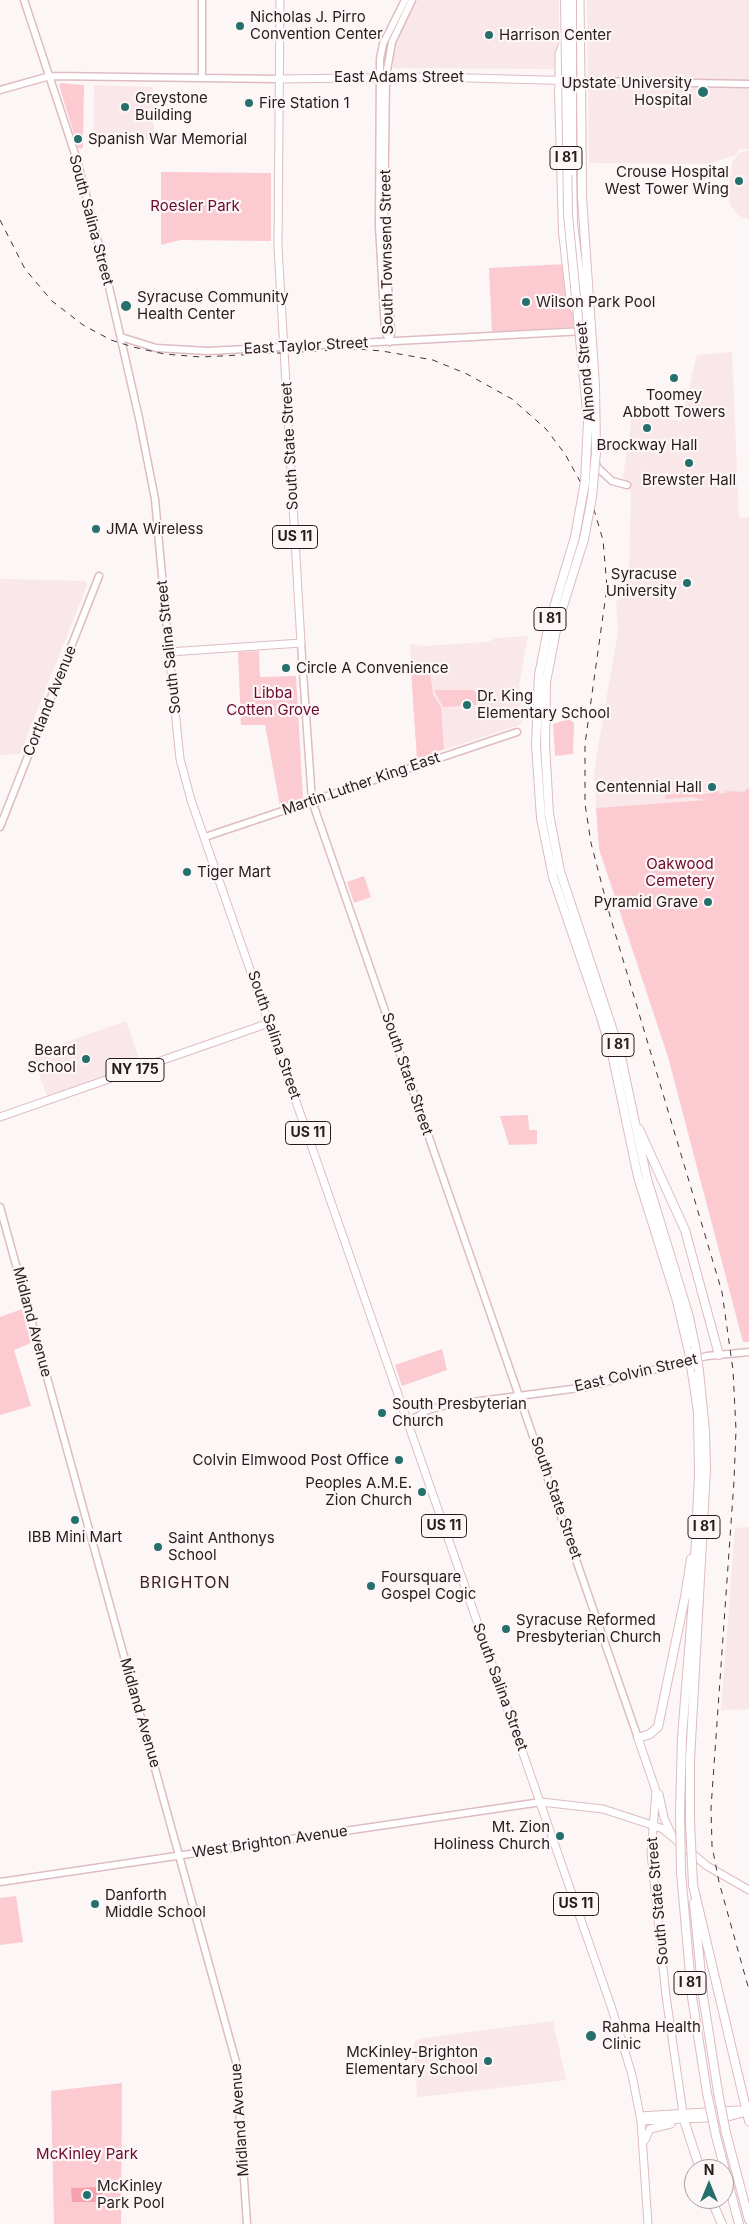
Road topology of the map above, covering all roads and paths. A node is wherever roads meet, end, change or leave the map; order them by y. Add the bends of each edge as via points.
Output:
1 (24, 0) edge
2 (202, 0) edge
3 (280, 0) edge
4 (405, 0) edge
5 (412, 0) edge
6 (568, 0) edge
7 (580, 0) edge
8 (568, 30) junction
9 (50, 76) junction
10 (383, 76) junction
11 (202, 78) junction
12 (279, 79) junction
13 (559, 80) junction
14 (568, 80) junction
15 (582, 81) junction
16 (749, 84) edge
17 (0, 90) edge
18 (559, 91) junction
19 (569, 111) junction
20 (578, 316) junction
21 (584, 331) junction
22 (120, 337) junction
23 (390, 342) junction
24 (284, 348) junction
25 (595, 386) junction
26 (627, 486) dead end
27 (99, 576) dead end
28 (301, 644) junction
29 (169, 652) junction
30 (541, 704) junction
31 (517, 732) dead end
32 (540, 744) junction
33 (312, 801) junction
34 (0, 827) edge
35 (204, 837) junction
36 (269, 1023) junction
37 (0, 1117) edge
38 (634, 1119) junction
39 (0, 1207) edge
40 (692, 1349) junction
41 (749, 1352) edge
42 (719, 1355) junction
43 (520, 1396) junction
44 (408, 1422) junction
45 (697, 1517) junction
46 (638, 1738) junction
47 (655, 1784) junction
48 (541, 1802) junction
49 (652, 1825) junction
50 (664, 1829) junction
51 (672, 1836) junction
52 (651, 1843) junction
53 (180, 1855) junction
54 (0, 1882) edge
55 (693, 1885) junction
56 (749, 1890) edge
57 (746, 2112) junction
58 (683, 2117) junction
59 (640, 2118) junction
60 (749, 2120) edge
61 (644, 2146) junction
62 (697, 2159) edge
63 (715, 2209) edge
64 (749, 2220) edge
65 (247, 2224) edge
66 (648, 2224) edge
67 (722, 2224) edge
68 (738, 2224) edge

1 - 9 street, South Salina Street
2 - 11 street
3 - 12 main road, South State Street / US 11
4 - 10 street, South Townsend Street via 383,44
5 - 10 street, South Townsend Street via 392,42
6 - 8 main road, Almond Street
6 - 20 highway, I 81, bridge via 568,216
6 - 25 highway, I 81, bridge via 573,224
7 - 15 main road
8 - 13 main road via 560,46
8 - 14 main road, Almond Street
9 - 11 street, East Adams Street
9 - 17 street, East Adams Street
9 - 22 street, South Salina Street via 77,160
10 - 12 main road, East Adams Street
10 - 13 main road, East Adams Street
10 - 23 street, South Townsend Street via 384,226
11 - 12 street, East Adams Street
12 - 24 main road, South State Street / US 11 via 278,247
13 - 14 main road, East Adams Street
13 - 18 main road
14 - 15 main road, East Adams Street
14 - 19 street, Almond Street
15 - 16 street, East Adams Street
15 - 25 highway via 580,167
18 - 19 street
18 - 20 highway via 566,263 571,302
19 - 21 street, Almond Street via 570,202
20 - 30 highway, I 81, bridge via 588,422 585,482 575,537 542,653
21 - 23 street, East Taylor Street
21 - 26 street, Almond Street via 591,388 593,457 609,479
22 - 24 street, East Taylor Street via 175,351
22 - 29 street, South Salina Street via 154,491
23 - 24 street, East Taylor Street
24 - 28 main road, South State Street / US 11
25 - 30 highway, I 81, bridge via 596,452 592,497 584,539 557,625
27 - 34 street, Cortland Avenue
28 - 29 main road
28 - 33 street, South State Street
29 - 35 main road, South Salina Street / US 11 via 180,760
30 - 32 highway, I 81
31 - 33 street, Martin Luther King East
32 - 38 highway, I 81 via 560,871 620,1052
32 - 40 highway, I 81 via 541,818 553,877 606,1033 638,1177
33 - 35 street, Martin Luther King East
33 - 43 street, South State Street
35 - 36 main road, South Salina Street / US 11
36 - 37 main road, NY 175
36 - 44 main road, South Salina Street / US 11
38 - 40 highway, I 81 via 647,1179 689,1317
38 - 42 highway via 685,1230
39 - 53 street, Midland Avenue
40 - 45 highway, I 81, bridge via 700,1451
40 - 55 highway, I 81, bridge via 699,1371 705,1422 706,1469 690,1760
41 - 42 street, East Colvin Street
42 - 43 street, East Colvin Street via 587,1387
43 - 44 street, East Colvin Street via 440,1406
43 - 46 street, South State Street
44 - 48 main road, South Salina Street / US 11
45 - 46 highway via 685,1597 660,1719 654,1732
45 - 68 highway, I 81, bridge via 682,1736 682,1872 692,1997 707,2093
46 - 47 main road, South State Street
47 - 49 main road, South State Street via 657,1800
47 - 51 main road
48 - 49 main road via 603,1809
48 - 53 street, West Brighton Avenue
48 - 59 main road, South Salina Street / US 11 via 612,2009 630,2069
49 - 50 main road
49 - 52 main road, South State Street
50 - 51 main road
50 - 52 main road
51 - 56 main road via 707,1866
52 - 58 main road, South State Street via 666,1996
53 - 54 street, West Brighton Avenue
53 - 65 street, Midland Avenue via 236,2062
55 - 57 highway
55 - 64 highway, I 81, bridge via 702,1996 718,2092
57 - 58 main road via 728,2117
57 - 60 highway
58 - 59 main road
58 - 61 main road via 650,2129
58 - 62 highway
59 - 61 main road, South Salina Street / US 11
61 - 66 main road, South Salina Street / US 11
63 - 67 highway

